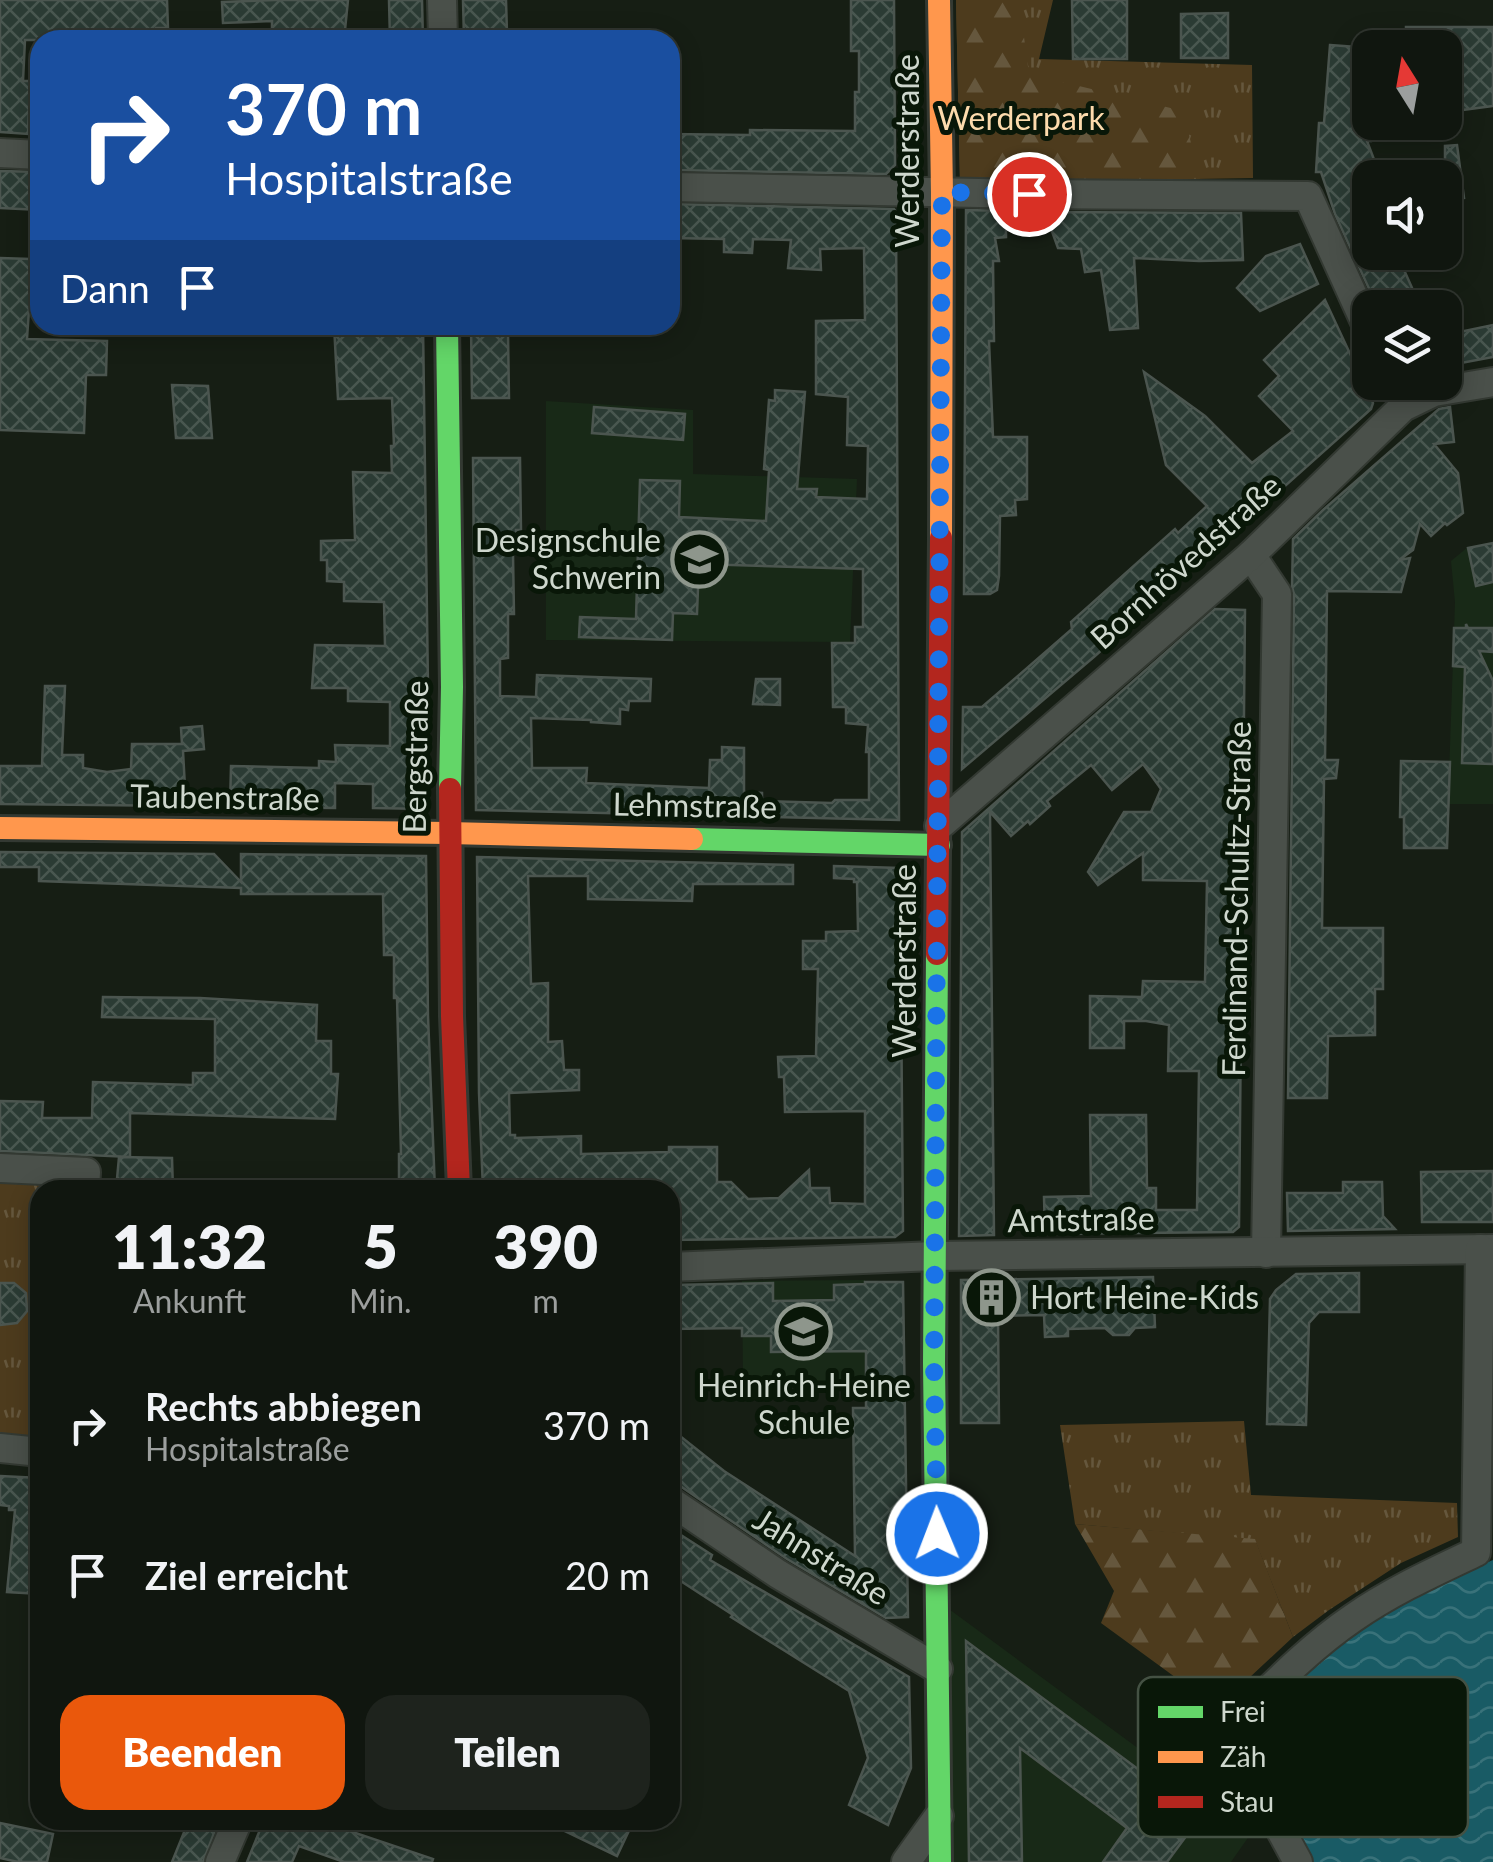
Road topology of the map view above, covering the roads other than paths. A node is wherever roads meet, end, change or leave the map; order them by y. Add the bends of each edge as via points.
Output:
1 (442, 0) edge
2 (938, 0) edge
3 (443, 30) edge
4 (0, 153) edge
5 (30, 155) edge
6 (680, 186) edge
7 (942, 192) junction
8 (1352, 294) edge
9 (447, 335) edge
10 (1493, 382) edge
11 (1462, 387) edge
12 (1393, 400) edge
13 (1251, 555) junction
14 (0, 828) edge
15 (450, 833) junction
16 (939, 835) junction
17 (0, 1168) edge
18 (86, 1180) edge
19 (460, 1180) edge
20 (1487, 1249) edge
21 (1266, 1252) junction
22 (936, 1256) junction
23 (680, 1267) edge
24 (0, 1448) edge
25 (30, 1451) edge
26 (680, 1508) edge
27 (938, 1669) junction
28 (1281, 1677) edge
29 (938, 1816) junction
30 (234, 1830) edge
31 (1284, 1837) edge
32 (220, 1862) edge
33 (906, 1862) edge
34 (940, 1862) edge
35 (1298, 1862) edge

1 - 3 street
2 - 7 street, Werderstraße
4 - 5 street
6 - 7 street
7 - 8 street via 1308,196
7 - 16 street, Werderstraße
9 - 15 street, Bergstraße
10 - 11 street, Bornhövedstraße
12 - 13 street, Bornhövedstraße
13 - 16 street, Bornhövedstraße
13 - 21 street, Ferdinand-Schultz-Straße via 1277,594
14 - 15 street, Taubenstraße
15 - 16 street, Lehmstraße
15 - 19 street, Bergstraße
16 - 22 street, Werderstraße
17 - 18 street via 86,1172
20 - 21 street, Amtstraße
20 - 28 street via 1476,1552 1351,1620
21 - 22 street, Amtstraße
22 - 23 street, Amtstraße
22 - 27 street, Werderstraße
24 - 25 street
26 - 27 street, Jahnstraße
27 - 29 street, Werderstraße
29 - 33 street
29 - 34 street, Werderstraße
30 - 32 street
31 - 35 street

